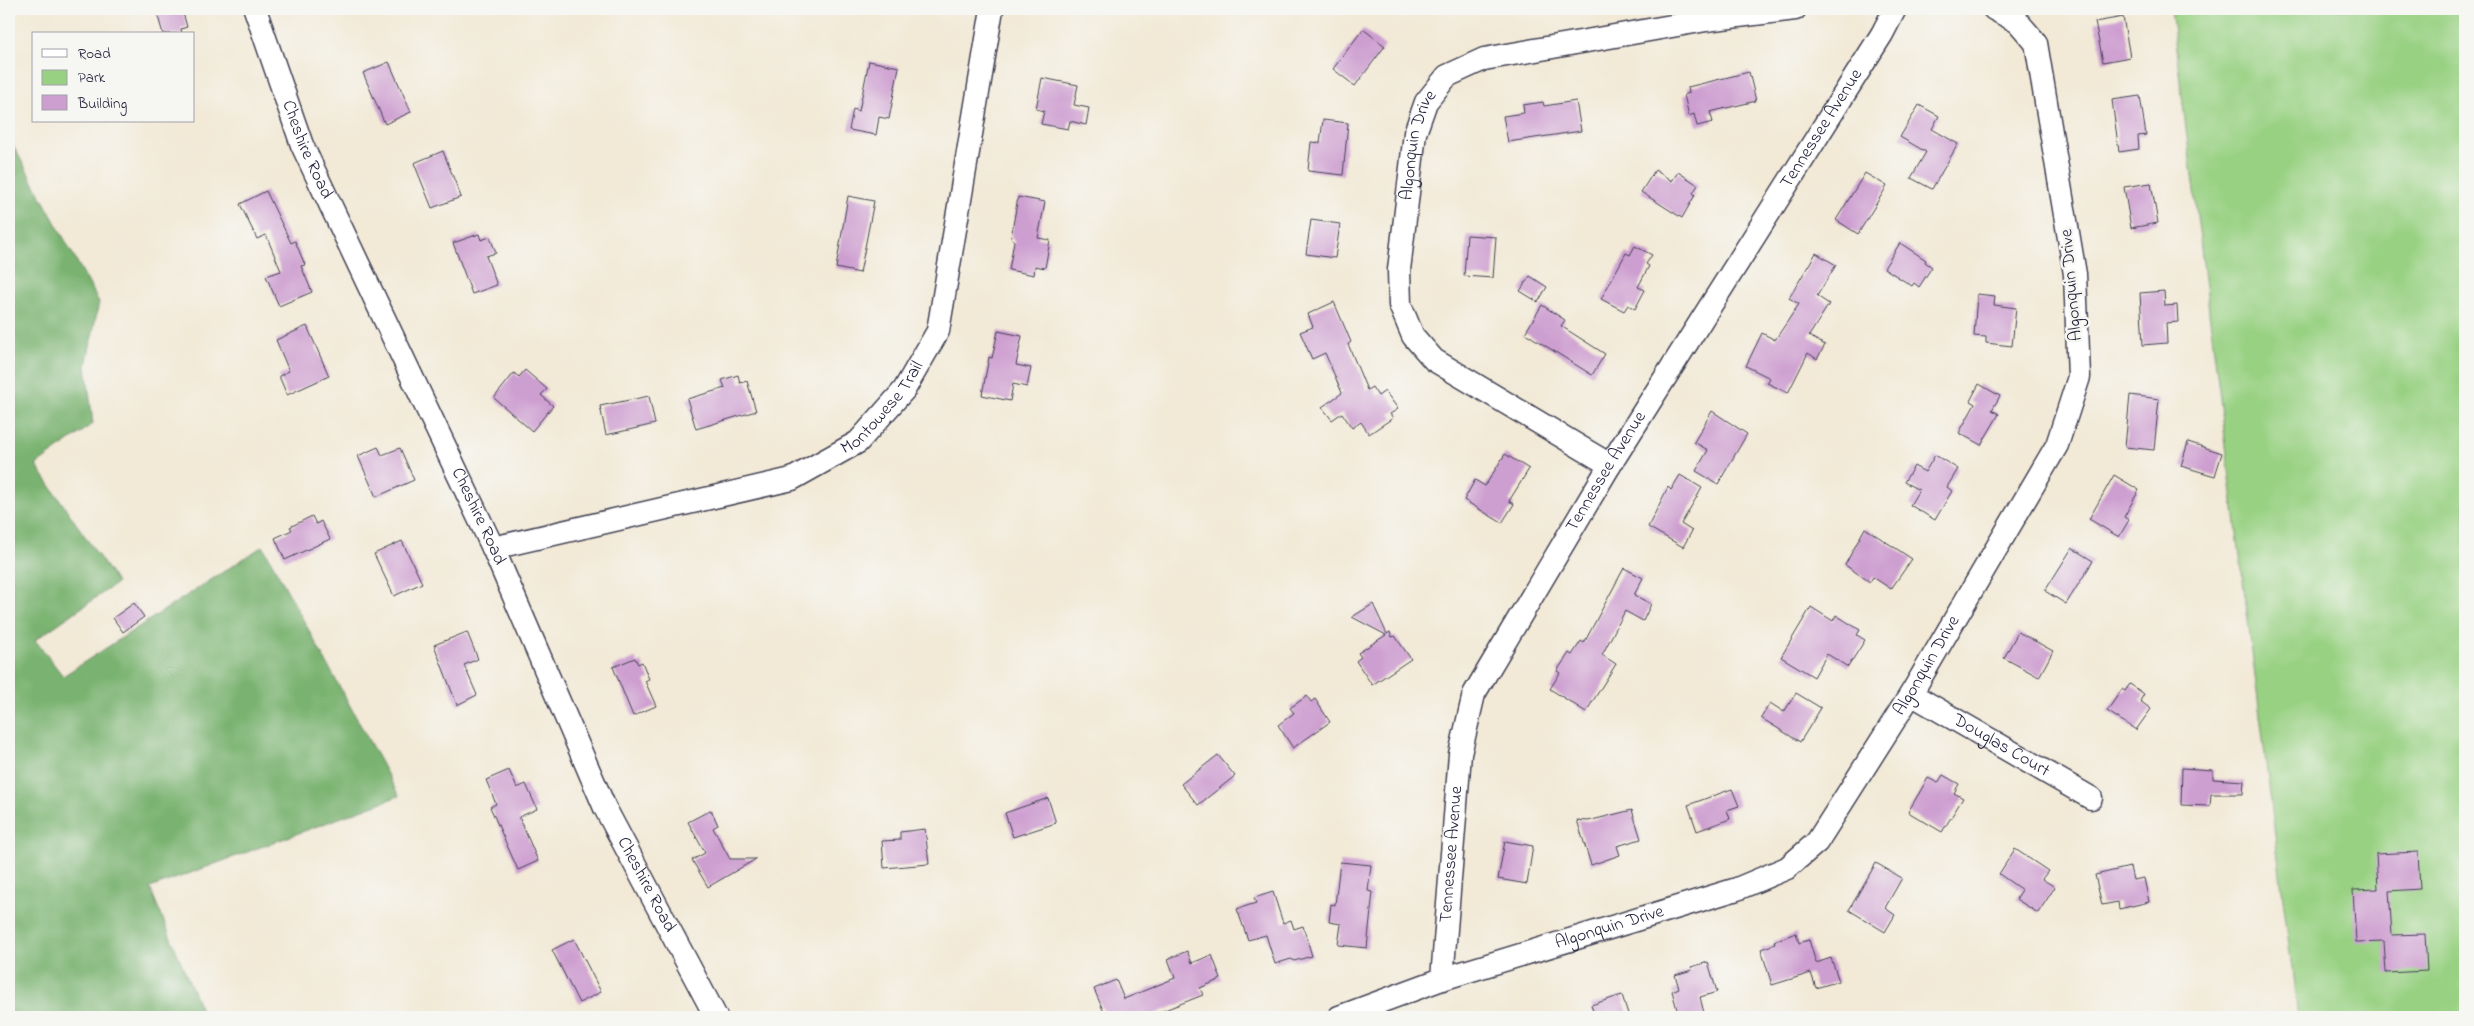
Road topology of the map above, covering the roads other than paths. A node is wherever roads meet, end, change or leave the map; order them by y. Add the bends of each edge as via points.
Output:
1 (255, 9) edge
2 (992, 9) edge
3 (1795, 9) edge
4 (1895, 9) edge
5 (1994, 9) edge
6 (1610, 465) junction
7 (493, 548) junction
8 (1911, 694) junction
9 (2091, 798) dead end
10 (1442, 979) junction
11 (716, 1017) edge
12 (1339, 1017) edge

1 - 7 street, Cheshire Road via 302,145
2 - 7 street, Montowese Trail via 938,331 904,390 858,442 792,479
3 - 6 street, Algonquin Drive via 1706,20 1484,59 1447,76 1426,102 1415,133 1399,270 1400,305 1413,336 1434,360
4 - 6 street, Tennessee Avenue
5 - 8 street, Algonquin Drive via 2018,22 2036,43 2074,274 2079,377 2057,445
6 - 10 street, Tennessee Avenue via 1474,694 1460,754
7 - 11 street, Cheshire Road via 605,808
8 - 9 street, Douglas Court
8 - 10 street, Algonquin Drive via 1817,842 1787,868 1737,888
10 - 12 street, Algonquin Drive

